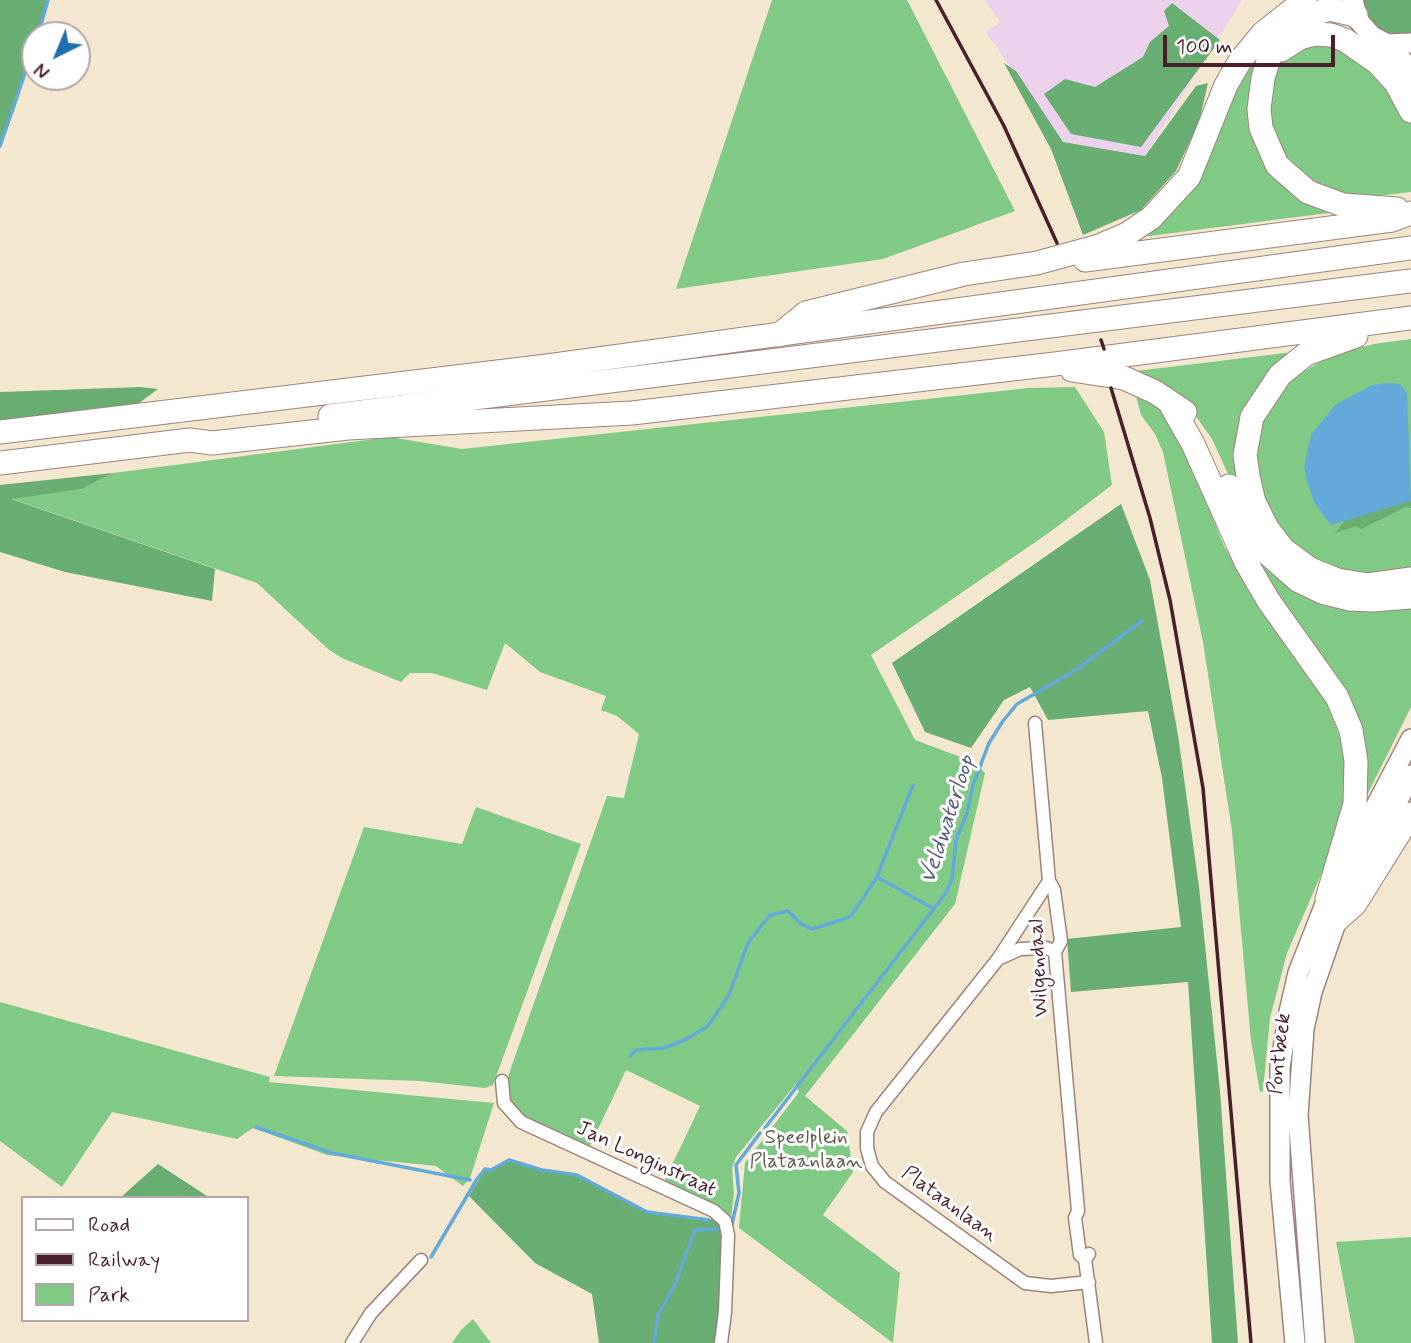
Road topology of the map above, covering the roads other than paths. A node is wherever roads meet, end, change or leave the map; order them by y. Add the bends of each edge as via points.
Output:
1 (1305, 0) edge
2 (1354, 7) edge
3 (1411, 43) edge
4 (1387, 44) junction
5 (1269, 62) junction
6 (1411, 79) edge
7 (1411, 111) edge
8 (1411, 211) edge
9 (1411, 248) edge
10 (1037, 263) junction
11 (1411, 281) edge
12 (1408, 318) edge
13 (779, 335) junction
14 (1055, 364) junction
15 (1171, 405) junction
16 (0, 432) edge
17 (190, 440) junction
18 (0, 463) edge
19 (1411, 579) edge
20 (1411, 597) edge
21 (1035, 723) dead end
22 (1411, 739) edge
23 (1407, 783) edge
24 (1411, 814) edge
25 (1049, 881) junction
26 (1332, 910) junction
27 (1055, 952) junction
28 (998, 959) junction
29 (502, 1081) dead end
30 (421, 1260) dead end
31 (1089, 1282) junction
32 (1094, 1313) junction
33 (352, 1343) edge
34 (720, 1343) edge
35 (1096, 1343) edge
36 (1104, 1343) edge
37 (1295, 1343) edge
38 (1315, 1343) edge

1 - 10 highway via 1263,33 1240,61 1226,85 1199,158 1176,194 1127,234
2 - 4 main road via 1371,36
2 - 5 highway via 1311,15 1282,35
3 - 4 main road
4 - 6 main road via 1403,61
5 - 7 highway via 1300,38 1331,35 1378,64 1396,83
5 - 8 highway via 1260,94 1261,128 1277,165 1290,180 1343,205
8 - 10 highway via 1392,220 1053,265
9 - 13 highway
10 - 13 highway via 929,282 806,313
11 - 17 highway via 293,421 210,432
12 - 14 highway
12 - 19 highway via 1306,354 1280,375 1252,417 1245,455 1254,502 1283,549 1310,569 1337,580 1368,584
13 - 16 highway
14 - 15 highway via 1079,373 1124,378
14 - 17 highway via 583,417 348,428 212,443
15 - 20 highway via 1186,412 1209,443 1243,520 1277,565 1310,586 1350,599
15 - 26 highway via 1246,562 1337,697 1351,730 1355,804
17 - 18 highway
21 - 25 street, Wilgendaal
22 - 26 main road
23 - 26 main road, Pontbeek
24 - 26 highway via 1355,904
25 - 27 street, Wilgendaal via 1060,941
25 - 28 street, Plataanlaan
26 - 37 main road via 1298,973 1280,1067 1280,1181
26 - 38 main road, Pontbeek via 1304,1029 1298,1115
27 - 28 street via 1020,949
27 - 31 street, Wilgendaal via 1078,1211 1083,1216
28 - 31 street, Plataanlaan via 876,1112 867,1132 868,1156 885,1182 1026,1283
29 - 34 street, Jan Longinstraat via 504,1103 521,1122 725,1221 729,1235
30 - 33 street via 371,1313
31 - 32 street, Wilgendaal
32 - 35 street, Wilgendaal
32 - 36 street, Wilgendaal via 1099,1316

